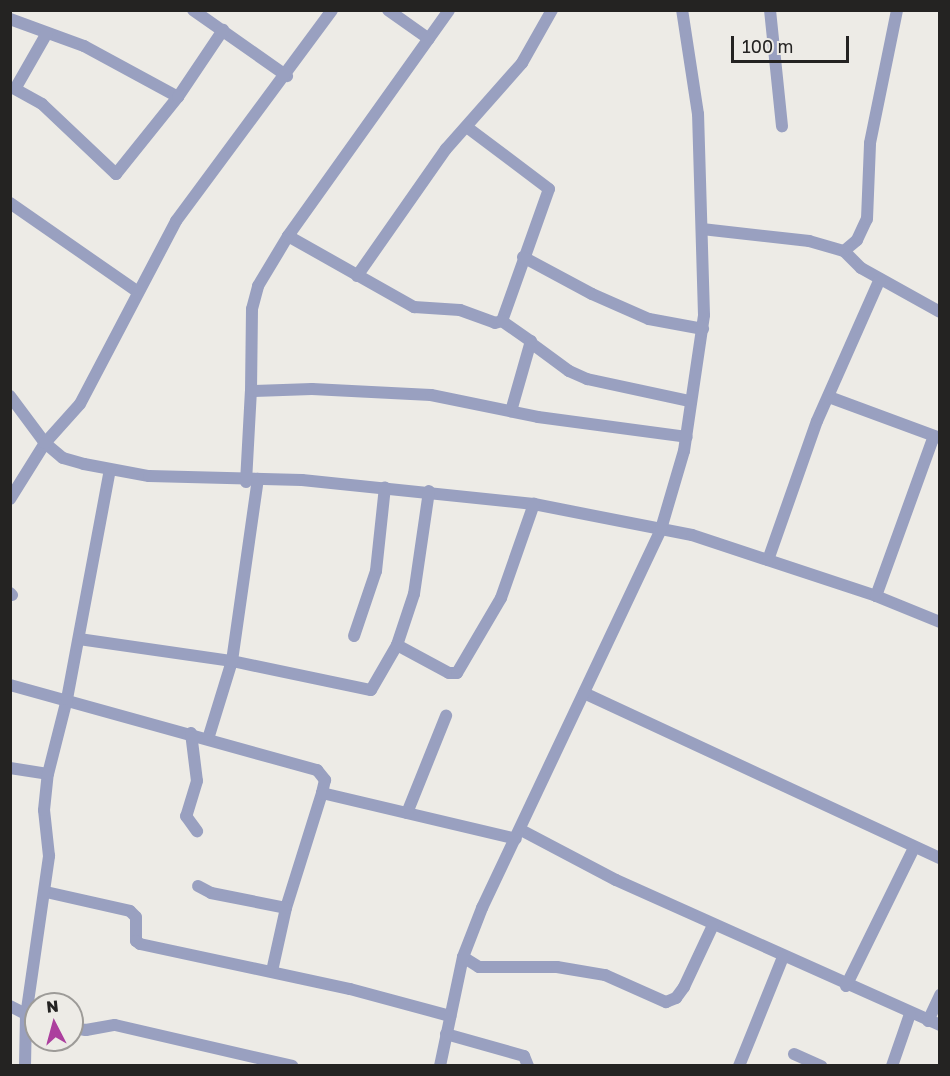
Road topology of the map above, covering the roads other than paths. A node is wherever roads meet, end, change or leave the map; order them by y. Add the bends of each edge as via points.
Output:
1 (193, 10) edge
2 (332, 10) edge
3 (388, 10) edge
4 (448, 10) edge
5 (552, 10) edge
6 (682, 10) edge
7 (770, 10) edge
8 (897, 10) edge
9 (10, 19) edge
10 (223, 30) junction
11 (47, 33) junction
12 (429, 39) junction
13 (287, 76) junction
14 (178, 97) junction
15 (782, 126) dead end
16 (468, 128) junction
17 (10, 203) edge
18 (702, 229) junction
19 (288, 236) junction
20 (844, 251) junction
21 (524, 257) junction
22 (357, 276) junction
23 (880, 279) junction
24 (138, 292) junction
25 (939, 312) edge
26 (502, 321) junction
27 (702, 329) junction
28 (531, 343) junction
29 (251, 391) junction
30 (10, 396) edge
31 (829, 397) junction
32 (689, 401) junction
33 (511, 411) junction
34 (687, 437) junction
35 (937, 437) edge
36 (45, 443) junction
37 (110, 470) junction
38 (252, 480) junction
39 (385, 487) junction
40 (429, 491) junction
41 (10, 499) edge
42 (534, 504) junction
43 (660, 529) junction
44 (768, 560) junction
45 (876, 596) junction
46 (939, 622) edge
47 (354, 636) dead end
48 (79, 639) junction
49 (397, 645) junction
50 (232, 661) junction
51 (10, 685) edge
52 (584, 693) junction
53 (67, 699) junction
54 (446, 716) dead end
55 (191, 733) junction
56 (208, 739) junction
57 (10, 768) edge
58 (48, 774) junction
59 (322, 793) junction
60 (407, 813) junction
61 (197, 831) dead end
62 (518, 834) junction
63 (914, 848) junction
64 (939, 858) edge
65 (198, 886) dead end
66 (46, 892) junction
67 (286, 908) junction
68 (713, 925) junction
69 (463, 957) junction
70 (783, 957) junction
71 (272, 971) junction
72 (846, 986) junction
73 (34, 992) edge
74 (939, 995) edge
75 (10, 1006) edge
76 (24, 1013) edge
77 (910, 1014) junction
78 (450, 1016) junction
79 (934, 1023) edge
80 (84, 1030) edge
81 (446, 1034) junction
82 (794, 1054) dead end
83 (292, 1065) edge
84 (440, 1065) edge
85 (528, 1065) edge
86 (739, 1065) edge
87 (821, 1065) edge
88 (892, 1065) edge

1 - 10 street
2 - 13 street
3 - 12 street
4 - 12 street
5 - 16 street via 522,63
6 - 18 street via 698,114
7 - 15 street
8 - 20 street via 870,143 867,219 857,240
9 - 11 street
10 - 13 street
10 - 14 street
11 - 14 street via 84,45
11 - 14 street via 15,89 42,104 116,174
12 - 19 street
13 - 24 street via 185,207
16 - 21 street via 549,189
16 - 22 street via 446,149
17 - 24 street
18 - 20 street via 809,241
18 - 27 street
19 - 22 street
19 - 29 street via 258,286 252,309
20 - 23 street
21 - 26 street
21 - 27 street via 592,294 650,319
22 - 26 street via 414,307 460,310 495,323
23 - 25 street
23 - 31 street
24 - 36 street via 80,404
26 - 28 street
27 - 32 street
28 - 32 street via 569,371 587,379
28 - 33 street
29 - 33 street via 312,389 431,395
29 - 38 street
30 - 36 street
31 - 35 street
31 - 44 street via 797,472
32 - 34 street
33 - 34 street
34 - 43 street
35 - 45 street
36 - 37 street via 63,458
36 - 41 street
37 - 38 street
37 - 48 street
38 - 39 street
38 - 50 street
39 - 40 street
39 - 47 street via 376,571
40 - 42 street
40 - 49 street via 414,594
42 - 43 street
42 - 49 street via 501,598 457,673 448,673 444,667
43 - 44 street
43 - 52 street
44 - 45 street
45 - 46 street
48 - 50 street
48 - 53 street
49 - 50 street via 372,690
50 - 56 street
51 - 53 street
52 - 62 street
52 - 63 street
53 - 55 street
53 - 58 street
54 - 60 street
55 - 56 street
55 - 61 street via 197,781 186,816
56 - 59 street via 317,770 325,780
57 - 58 street
58 - 66 street via 44,810 49,856
59 - 60 street
59 - 67 street
60 - 62 street
62 - 68 street
62 - 69 street
63 - 64 street
63 - 72 street
65 - 67 street via 211,893
66 - 71 street via 130,911 136,917 136,940 140,944
66 - 73 street
67 - 71 street
68 - 69 street via 684,987 676,998 666,1002 605,975 557,967 479,967
68 - 70 street
69 - 78 street
70 - 72 street
70 - 86 street
71 - 78 street
72 - 77 street
74 - 79 street
75 - 76 street
77 - 79 street
77 - 88 street
78 - 81 street
80 - 83 street via 114,1025
81 - 84 street
81 - 85 street via 524,1056
82 - 87 street

